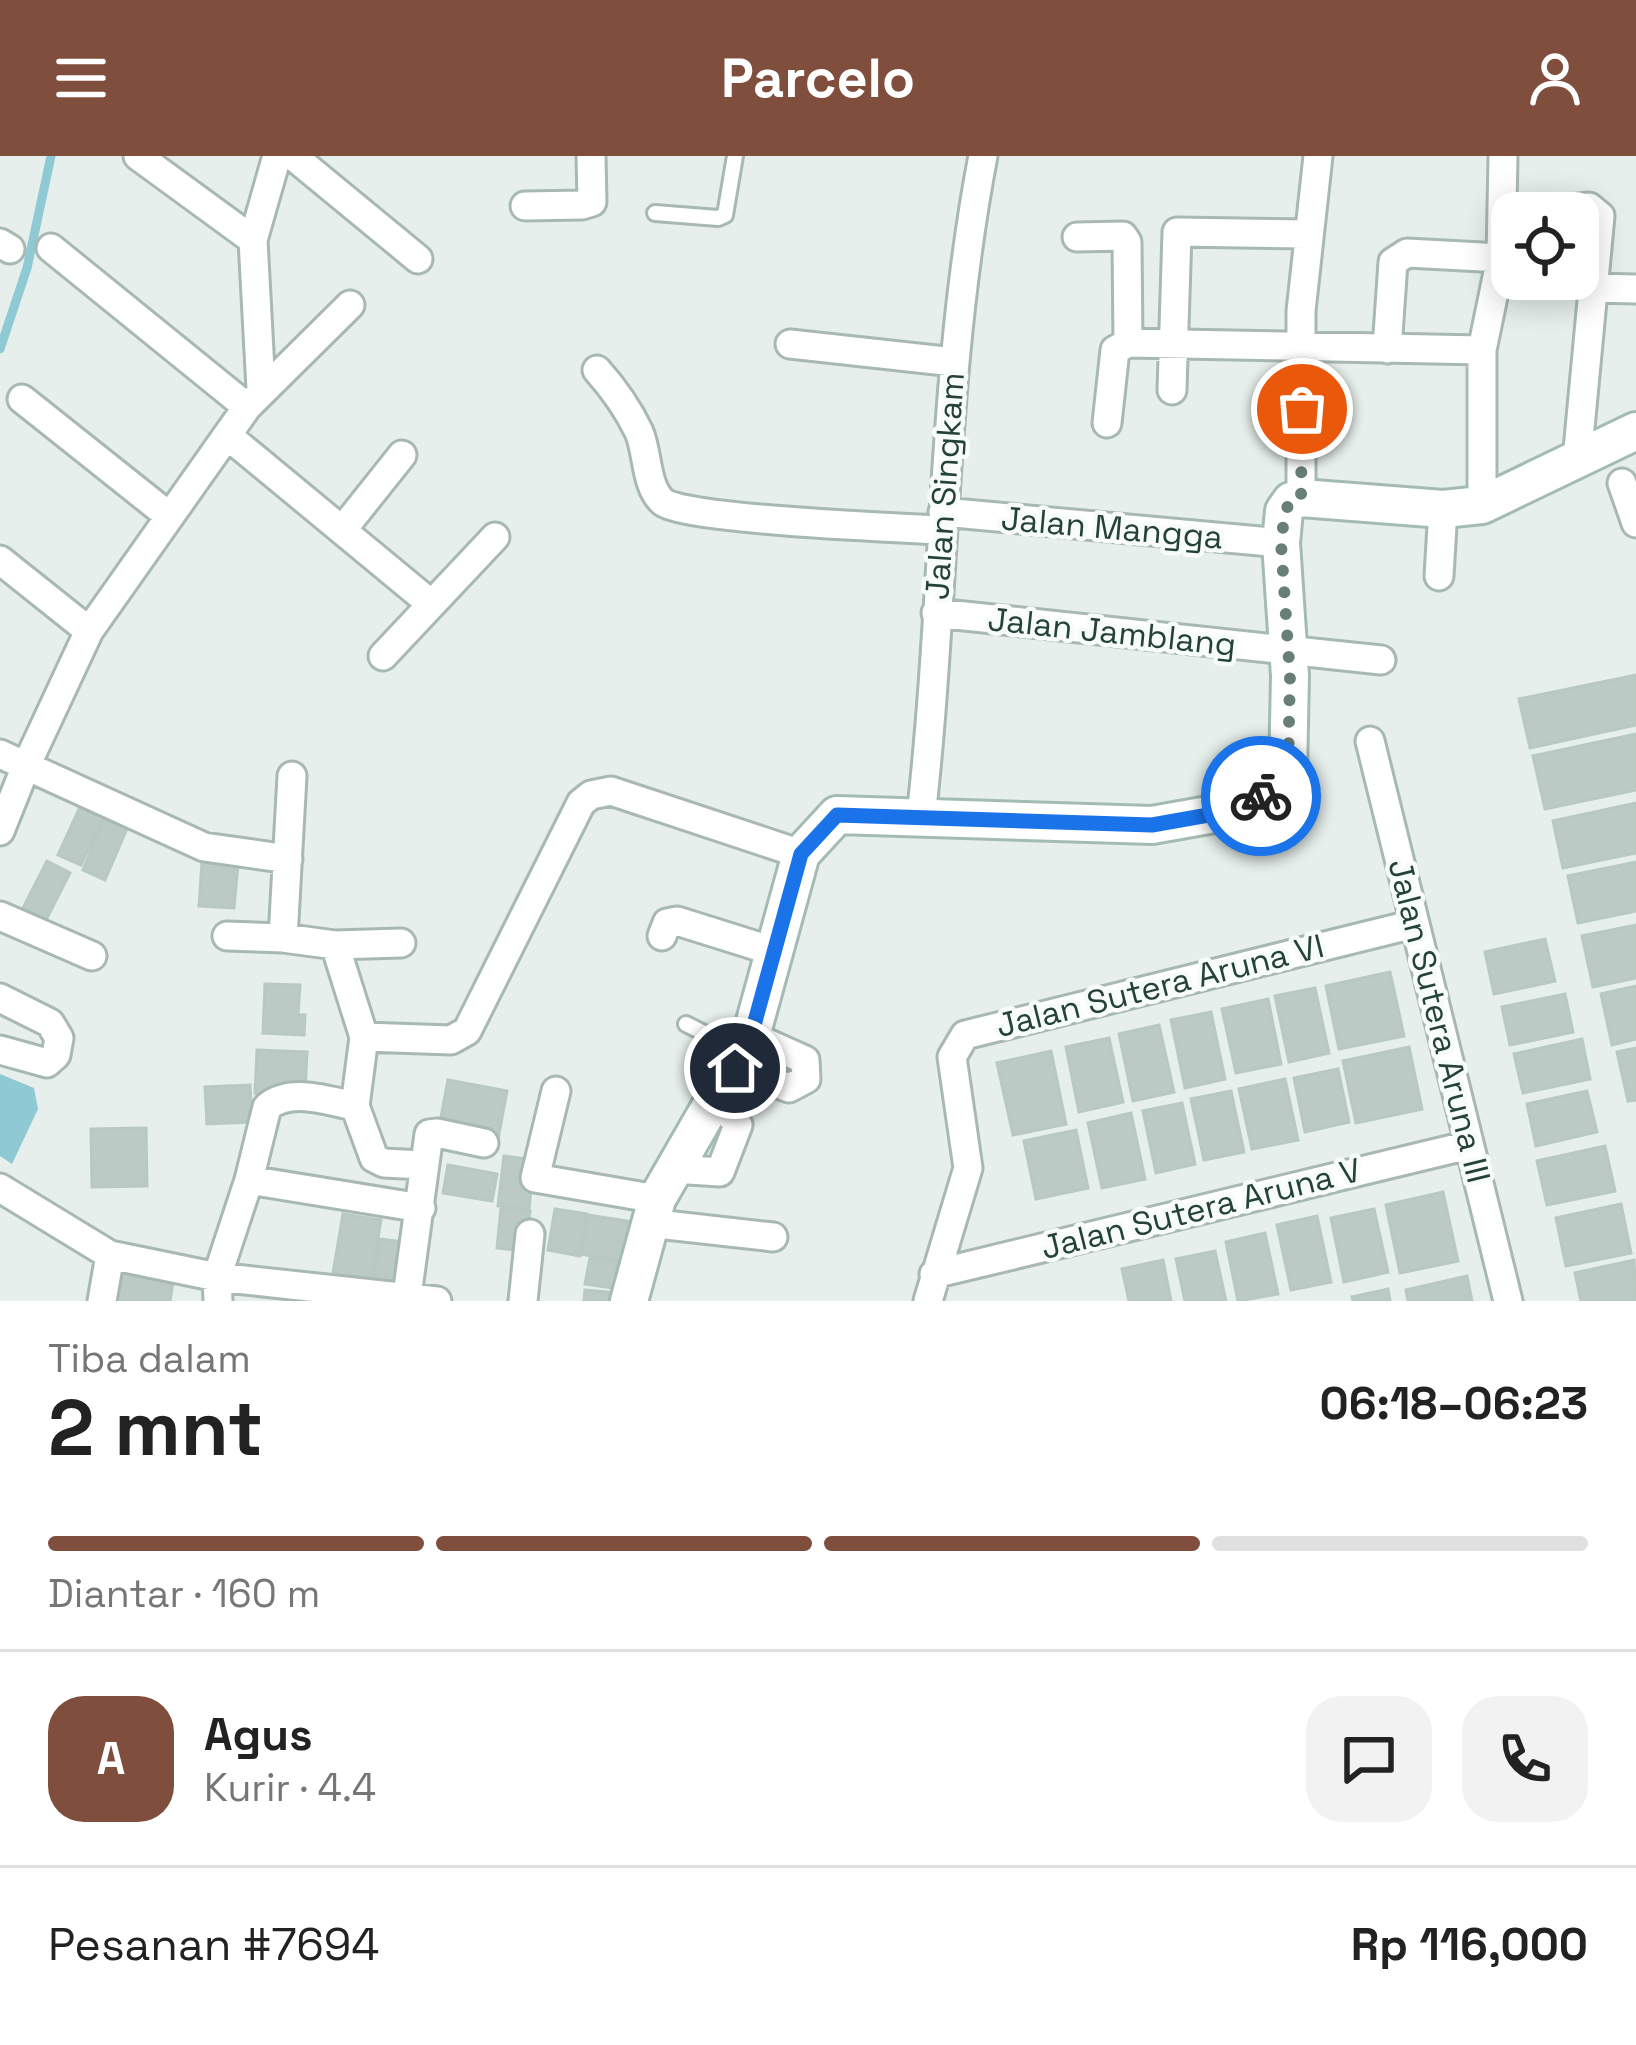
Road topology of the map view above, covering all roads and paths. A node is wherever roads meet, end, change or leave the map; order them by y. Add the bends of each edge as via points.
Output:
1 (138, 156) edge
2 (277, 156) edge
3 (293, 156) edge
4 (591, 156) edge
5 (735, 156) edge
6 (983, 156) edge
7 (1318, 156) edge
8 (1503, 156) edge
9 (1510, 192) edge
10 (525, 206) dead end
11 (655, 213) dead end
12 (1307, 234) junction
13 (1076, 237) dead end
14 (254, 240) junction
15 (51, 248) dead end
16 (1491, 257) edge
17 (418, 259) dead end
18 (1599, 288) edge
19 (1636, 290) edge
20 (1492, 300) edge
21 (1590, 300) edge
22 (350, 305) dead end
23 (1128, 343) junction
24 (790, 344) dead end
25 (1172, 344) junction
26 (1302, 349) junction
27 (1387, 349) junction
28 (1482, 350) junction
29 (954, 362) junction
30 (597, 370) dead end
31 (1172, 390) dead end
32 (254, 398) junction
33 (22, 399) dead end
34 (1107, 423) dead end
35 (1636, 431) edge
36 (228, 436) junction
37 (402, 455) dead end
38 (1577, 460) junction
39 (1622, 483) dead end
40 (1301, 498) junction
41 (1482, 506) junction
42 (1443, 509) junction
43 (170, 516) junction
44 (942, 521) junction
45 (1636, 523) edge
46 (343, 530) junction
47 (495, 537) dead end
48 (1281, 543) junction
49 (0, 560) edge
50 (1439, 576) dead end
51 (430, 603) junction
52 (936, 613) junction
53 (89, 631) junction
54 (1288, 650) junction
55 (383, 656) dead end
56 (1381, 660) dead end
57 (1370, 741) dead end
58 (13, 760) edge
59 (292, 776) dead end
60 (922, 817) junction
61 (0, 831) edge
62 (801, 854) junction
63 (288, 859) junction
64 (0, 916) edge
65 (1414, 924) junction
66 (227, 936) dead end
67 (662, 936) dead end
68 (283, 938) junction
69 (400, 944) dead end
70 (335, 945) junction
71 (776, 952) junction
72 (92, 956) dead end
73 (0, 998) edge
74 (686, 1024) dead end
75 (364, 1036) junction
76 (0, 1050) edge
77 (736, 1063) junction
78 (556, 1091) dead end
79 (355, 1106) junction
80 (484, 1143) dead end
81 (1469, 1144) junction
82 (423, 1165) junction
83 (249, 1180) junction
84 (0, 1188) edge
85 (660, 1197) junction
86 (421, 1208) junction
87 (530, 1234) dead end
88 (773, 1237) dead end
89 (110, 1255) junction
90 (931, 1288) edge
91 (217, 1289) edge
92 (406, 1296) junction
93 (102, 1301) edge
94 (437, 1301) edge
95 (523, 1301) edge
96 (629, 1301) edge
97 (1508, 1301) edge

1 - 14 street
2 - 14 street
3 - 17 street
4 - 10 street via 592,202
5 - 11 lane via 725,215
6 - 29 street, Jalan Singkam
7 - 12 street
8 - 9 street
12 - 25 street via 1177,232
12 - 26 street
13 - 23 street via 1127,242
14 - 32 street
15 - 32 street
16 - 27 street via 1407,253 1394,262
18 - 19 street
20 - 28 street
21 - 38 street
22 - 32 street
23 - 25 street
23 - 34 street via 1114,350
24 - 29 street
25 - 26 street
25 - 31 street
26 - 27 street
26 - 40 street
27 - 28 street
28 - 41 street
29 - 44 street, Jalan Singkam
30 - 44 street, Jalan Mangga via 639,433 664,504 800,521
32 - 36 street
33 - 43 street
35 - 38 street
36 - 43 street
36 - 46 street
37 - 46 street
38 - 41 street
39 - 45 street
40 - 42 street
40 - 48 street via 1285,511
41 - 42 street
42 - 50 street
43 - 53 street
44 - 48 street, Jalan Mangga
44 - 52 street, Jalan Singkam
46 - 51 street
47 - 51 street
48 - 54 street
49 - 53 street
51 - 55 street
52 - 54 street, Jalan Jamblang
52 - 60 street, Jalan Singkam
53 - 58 street
54 - 56 street, Jalan Jamblang
54 - 60 street via 1288,772 1248,808 1152,825
57 - 65 street, Jalan Sutera Aruna III
58 - 61 street
58 - 63 street via 204,848
59 - 63 street
60 - 62 street via 837,815
62 - 71 street
62 - 75 street via 601,791 581,803 467,1031 451,1040
63 - 68 street
64 - 72 street
65 - 81 street, Jalan Sutera Aruna III
65 - 90 street, Jalan Sutera Aruna VI via 965,1035 952,1057 968,1168
66 - 68 street
67 - 71 street via 677,921
68 - 70 street
69 - 70 street
70 - 75 street
71 - 77 street
73 - 76 street via 50,1023 59,1039 56,1055 41,1064
74 - 77 lane
75 - 79 street
77 - 85 street
78 - 85 street via 535,1178
79 - 82 street via 374,1158
79 - 83 street via 276,1099 262,1118
80 - 82 street via 429,1134
81 - 90 street, Jalan Sutera Aruna V
81 - 97 street, Jalan Sutera Aruna III
82 - 86 street
83 - 86 street
83 - 91 street
84 - 89 street
85 - 88 street
85 - 96 street
86 - 92 street
87 - 95 street
89 - 91 street
89 - 93 street
91 - 92 street
92 - 94 street

